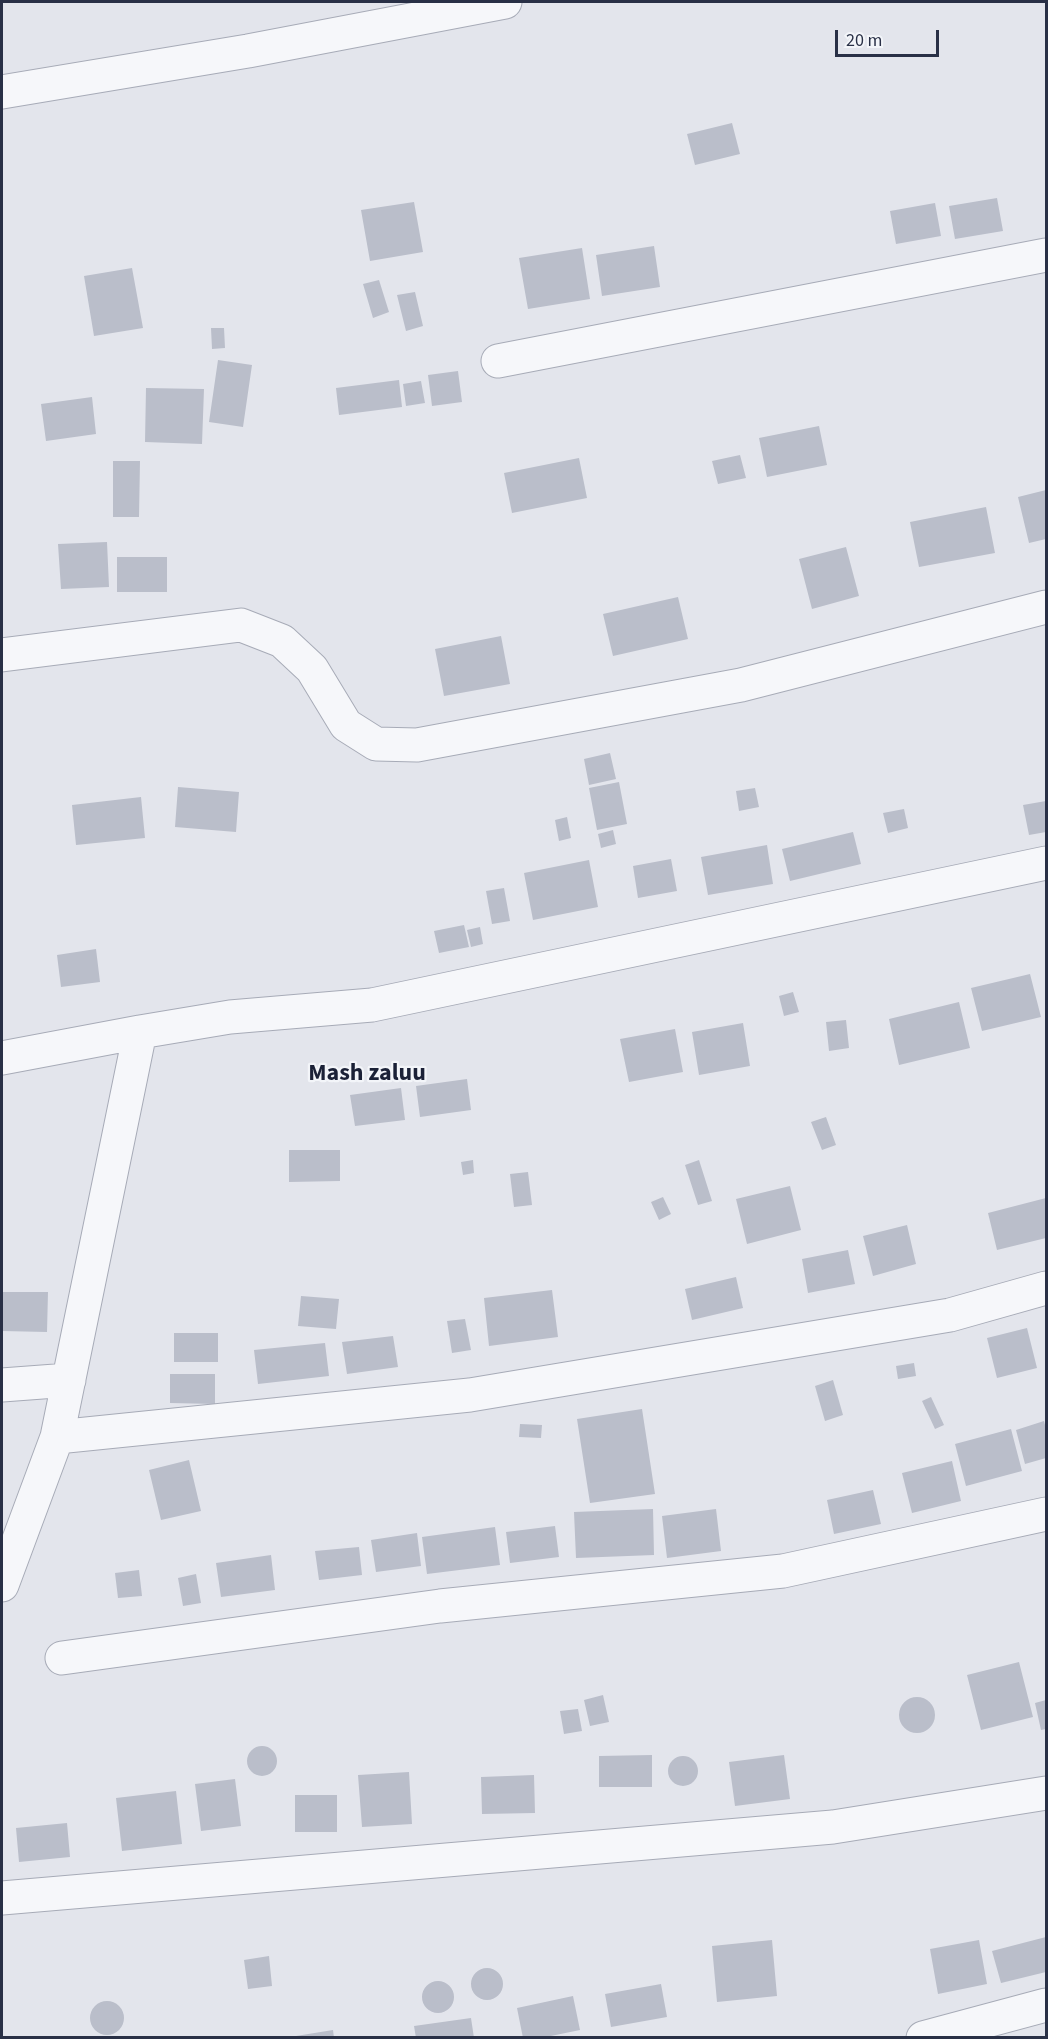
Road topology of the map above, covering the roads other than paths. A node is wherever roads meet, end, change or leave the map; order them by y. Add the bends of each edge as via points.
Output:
1 (505, 2) edge
2 (2, 92) edge
3 (1047, 255) edge
4 (498, 360) dead end
5 (1047, 607) edge
6 (2, 655) edge
7 (1047, 863) edge
8 (140, 1032) junction
9 (2, 1058) edge
10 (1047, 1288) edge
11 (69, 1380) junction
12 (2, 1385) edge
13 (57, 1437) junction
14 (1047, 1514) edge
15 (2, 1585) edge
16 (62, 1658) dead end
17 (1047, 1793) edge
18 (2, 1898) edge
19 (1047, 2005) edge
20 (923, 2037) edge

1 - 2 street
3 - 4 street
5 - 6 street via 741,685 417,745 376,744 346,726 312,669 282,641 242,625
7 - 8 street via 372,1005 231,1017
8 - 9 street
8 - 11 street
10 - 13 street via 950,1316 470,1395
11 - 12 street
11 - 13 street
13 - 15 street
14 - 16 street via 783,1571 440,1606
17 - 18 street via 833,1827
19 - 20 street

